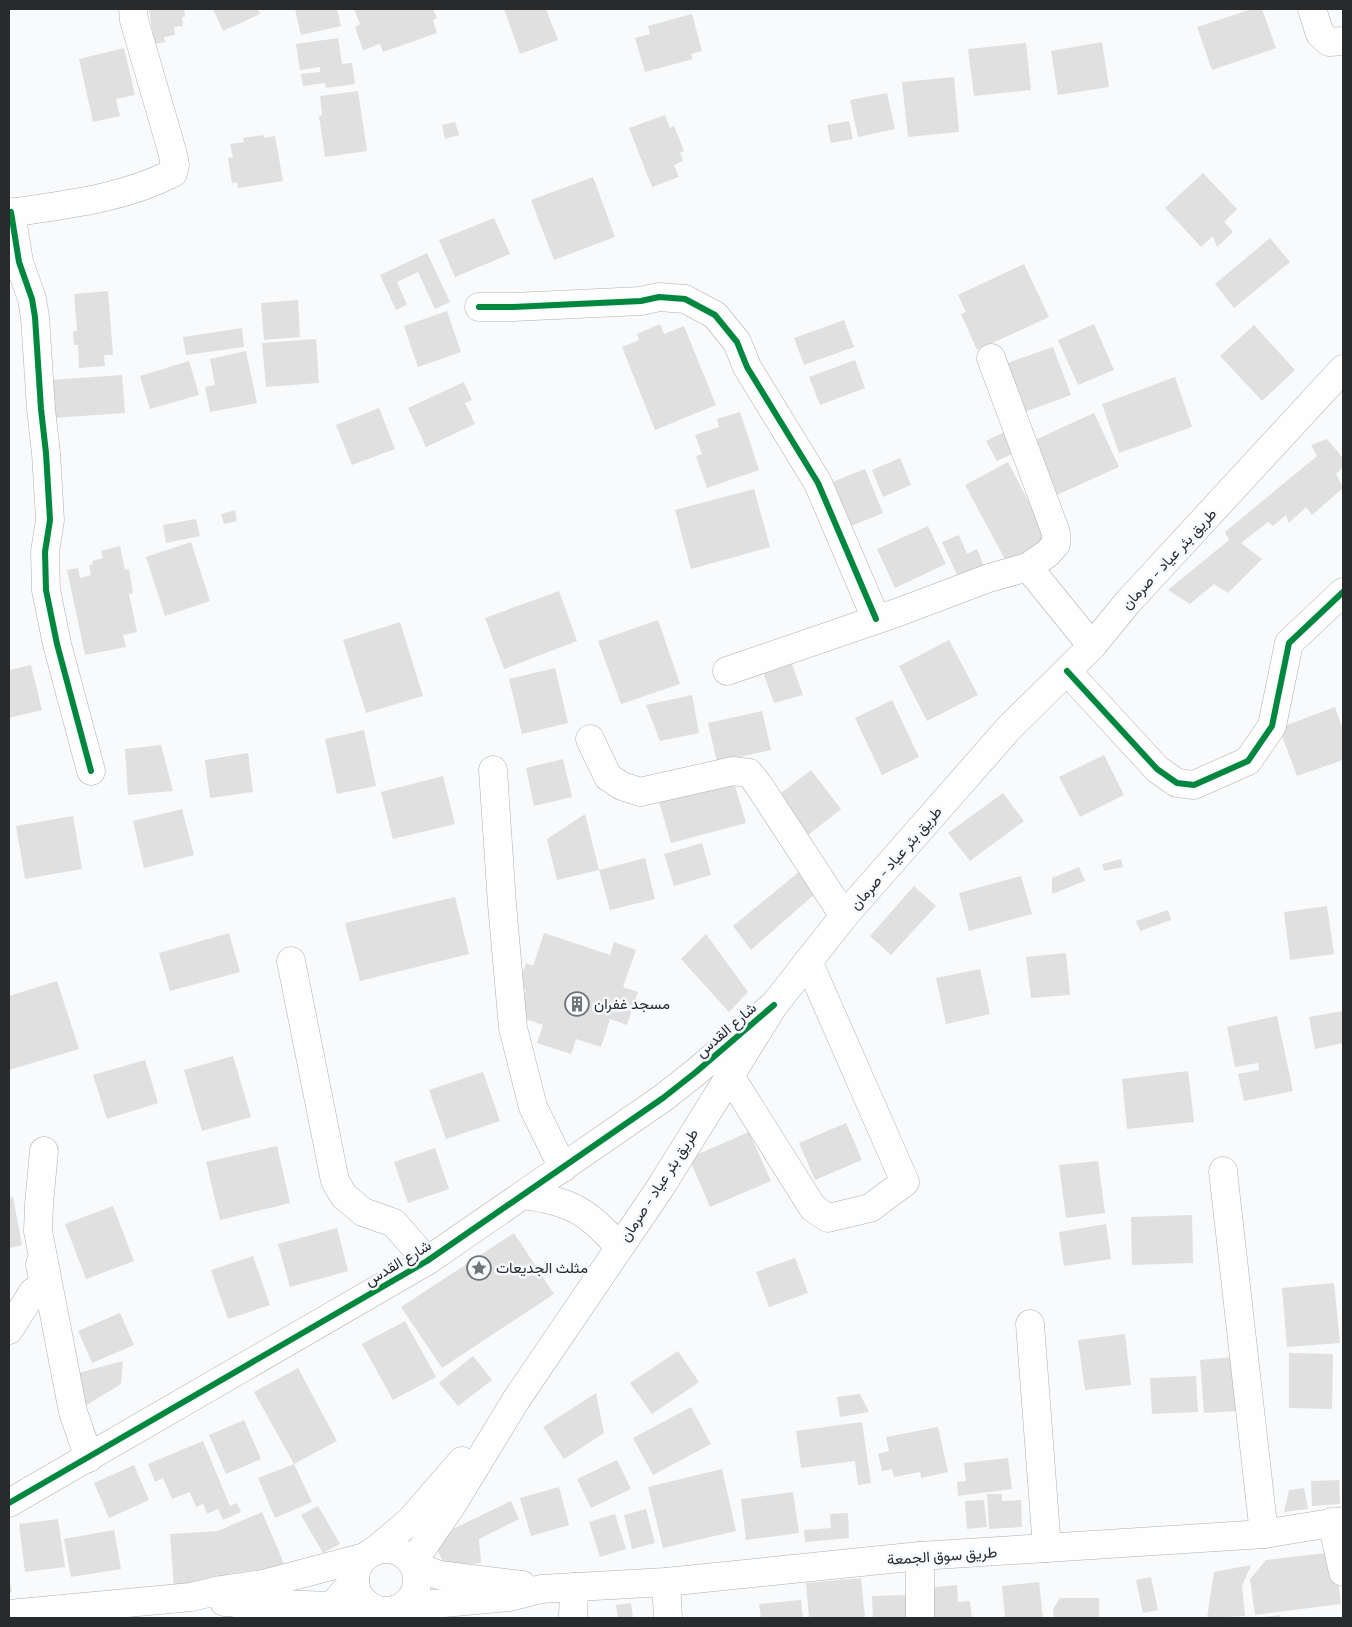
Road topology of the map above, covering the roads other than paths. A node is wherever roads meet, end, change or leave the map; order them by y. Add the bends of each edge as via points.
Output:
1 (133, 9) edge
2 (1312, 9) edge
3 (1343, 41) edge
4 (10, 213) edge
5 (479, 307) dead end
6 (991, 358) dead end
7 (1343, 369) edge
8 (1028, 567) junction
9 (1343, 592) edge
10 (876, 620) junction
11 (1092, 646) junction
12 (727, 671) dead end
13 (1067, 671) junction
14 (590, 739) dead end
15 (91, 770) dead end
16 (493, 770) dead end
17 (844, 916) junction
18 (291, 961) dead end
19 (808, 961) junction
20 (774, 1005) junction
21 (730, 1076) junction
22 (44, 1151) dead end
23 (563, 1168) junction
24 (1223, 1171) dead end
25 (523, 1195) junction
26 (38, 1231) junction
27 (619, 1247) junction
28 (426, 1261) junction
29 (1030, 1324) dead end
30 (9, 1330) edge
31 (516, 1400) junction
32 (89, 1458) junction
33 (9, 1503) edge
34 (1338, 1521) edge
35 (1264, 1534) junction
36 (1047, 1548) junction
37 (920, 1556) junction
38 (364, 1563) junction
39 (413, 1564) junction
40 (1343, 1572) edge
41 (666, 1582) junction
42 (574, 1588) junction
43 (540, 1589) junction
44 (191, 1597) junction
45 (377, 1610) edge
46 (249, 1611) edge
47 (326, 1612) edge
48 (9, 1614) edge
49 (574, 1618) edge
50 (668, 1618) edge
51 (920, 1618) edge

1 - 4 main road via 172,151 173,173 125,192
2 - 3 main road via 1320,34 1329,42
4 - 15 main road via 19,262 35,317 50,520 45,552 46,590
5 - 10 main road via 641,301 659,297 685,299 715,316 737,342 747,367 818,483
6 - 8 main road via 1056,533 1056,544
7 - 11 main road, طريق بئر عياد - صرمان via 1128,602
8 - 10 main road
8 - 11 main road
9 - 13 main road via 1289,643 1272,726 1248,761 1194,785 1176,782 1157,769
10 - 12 main road
11 - 13 main road, طريق بئر عياد - صرمان
13 - 17 main road, طريق بئر عياد - صرمان via 1009,728
14 - 17 main road via 608,777 640,792 733,771 749,773
16 - 23 main road via 514,1028 533,1107
17 - 19 main road, طريق بئر عياد - صرمان
18 - 28 main road via 335,1182 344,1196 363,1212 394,1223
19 - 20 main road, طريق بئر عياد - صرمان
19 - 21 main road via 905,1182 870,1208 828,1218 813,1208
20 - 21 main road, طريق بئر عياد - صرمان
20 - 23 main road, شارع القدس via 696,1072
21 - 27 main road, طريق بئر عياد - صرمان
22 - 26 main road
23 - 25 main road, شارع القدس
24 - 35 main road
25 - 27 main road via 551,1199 577,1209 600,1226
25 - 28 main road, شارع القدس
26 - 30 main road via 44,1284 33,1292
26 - 32 main road via 74,1412
27 - 31 main road, طريق بئر عياد - صرمان
28 - 32 main road, شارع القدس
29 - 36 main road
31 - 38 main road via 430,1500
31 - 39 main road
32 - 33 main road, شارع القدس
34 - 35 main road, طريق سوق الجمعة
34 - 40 main road
35 - 36 main road, طريق سوق الجمعة
36 - 37 main road, طريق سوق الجمعة
37 - 41 main road, طريق سوق الجمعة
37 - 51 main road
38 - 39 main road via 383,1549 404,1555
38 - 44 main road
38 - 45 main road via 356,1588 360,1597
38 - 47 main road
39 - 43 main road, طريق سوق الجمعة via 439,1575
39 - 45 main road via 416,1587 406,1604
41 - 42 main road, طريق سوق الجمعة
41 - 50 main road
42 - 43 main road, طريق سوق الجمعة
42 - 49 main road
43 - 45 main road, طريق سوق الجمعة via 510,1598
44 - 46 main road, طريق سوق الجمعة
44 - 48 main road
45 - 47 main road, طريق سوق الجمعة
46 - 47 main road, طريق سوق الجمعة

